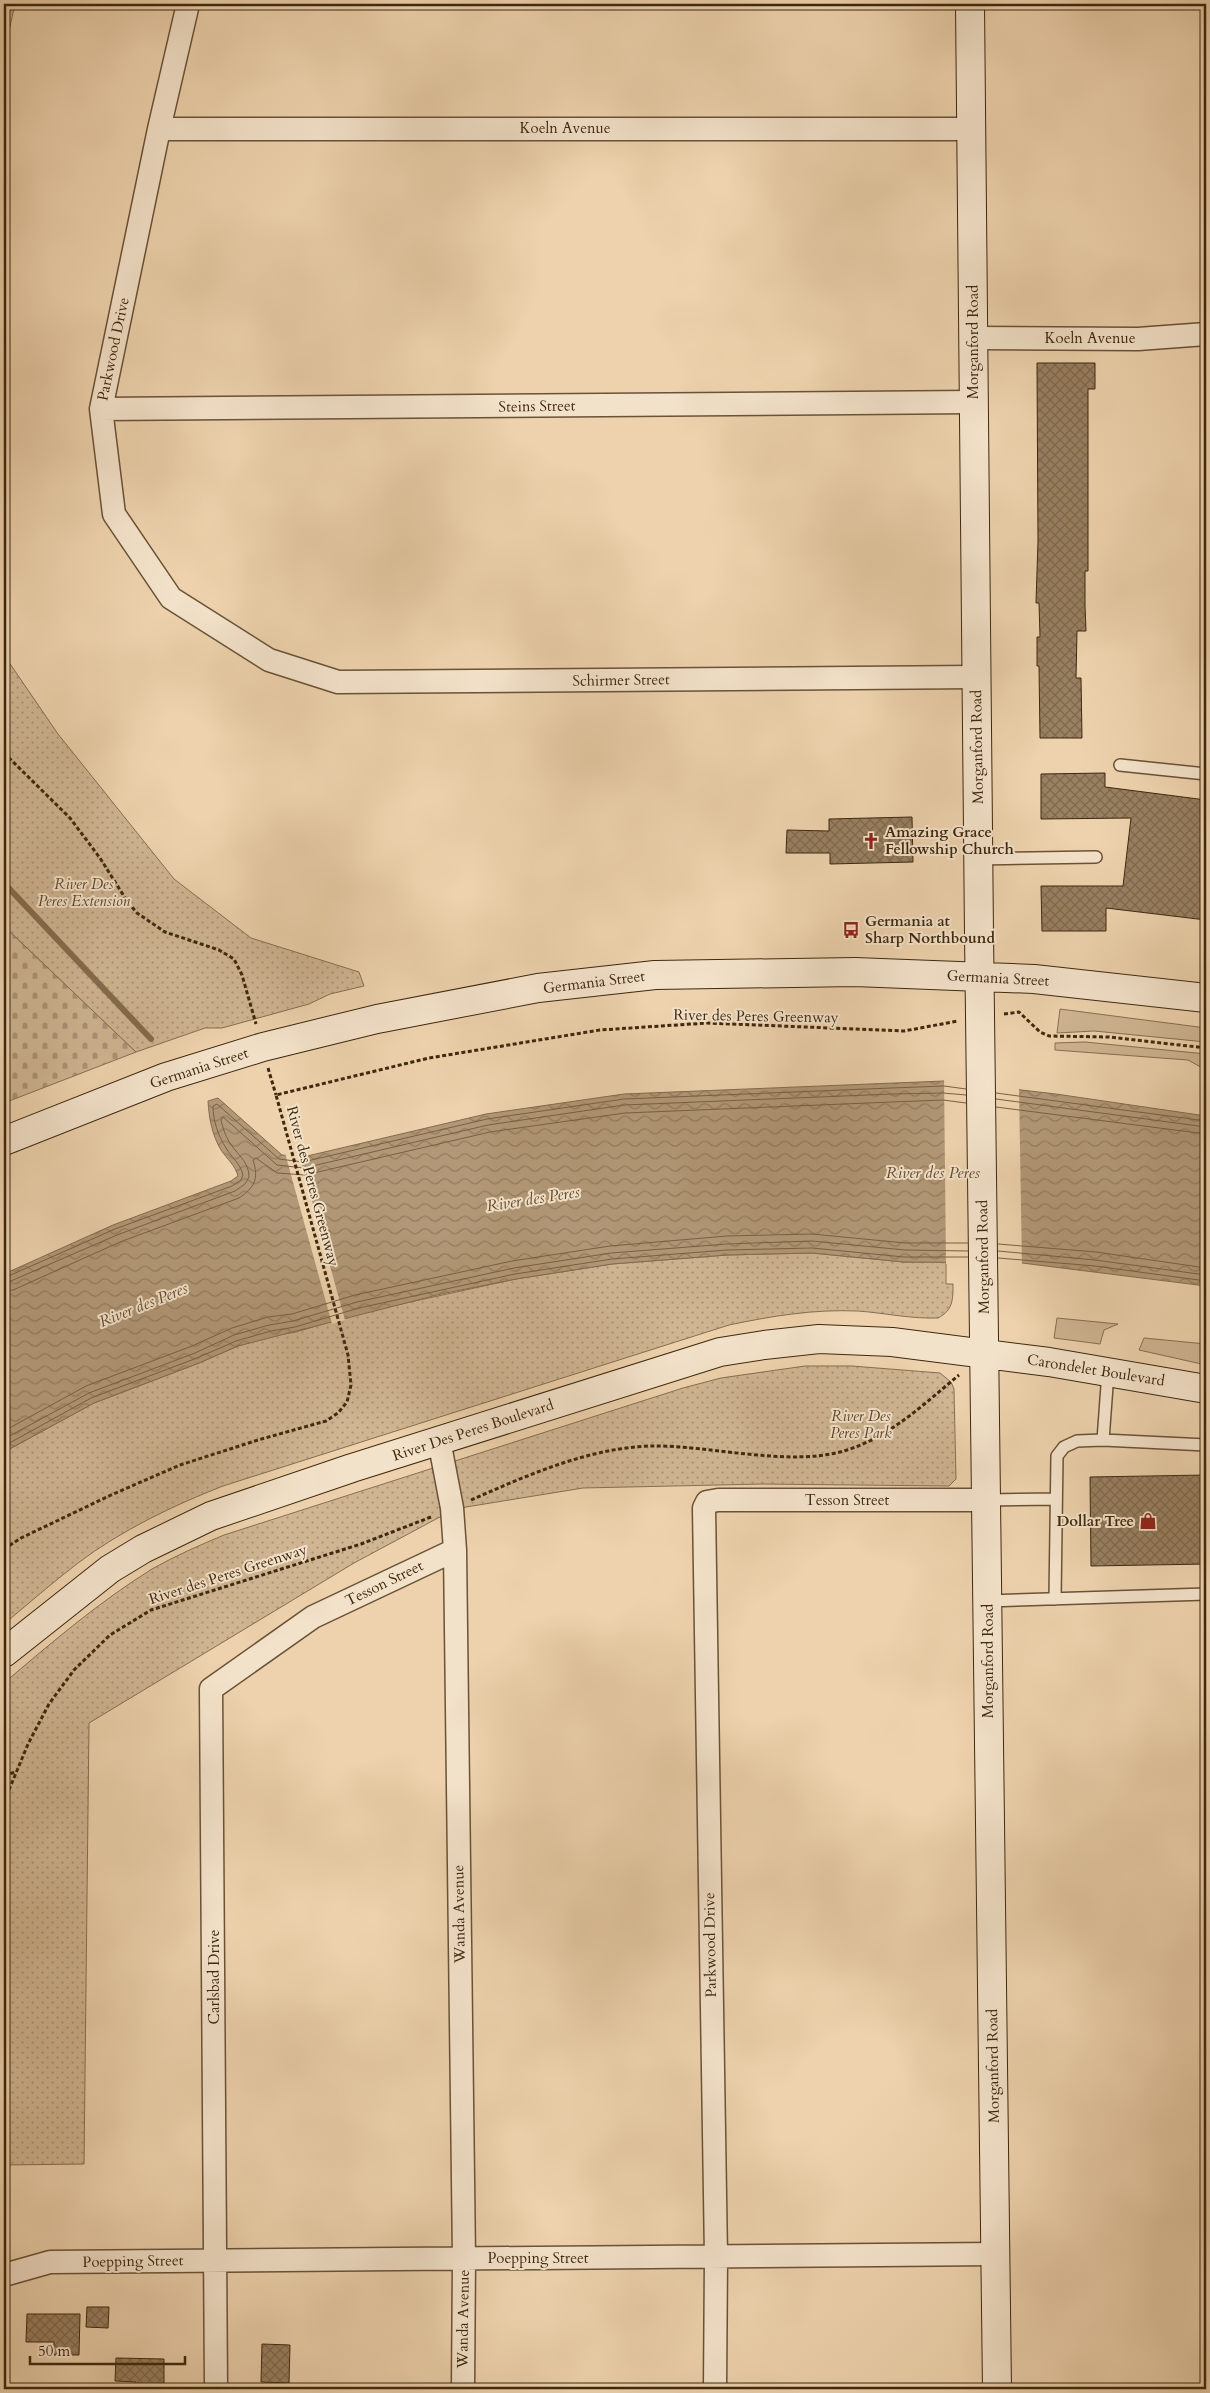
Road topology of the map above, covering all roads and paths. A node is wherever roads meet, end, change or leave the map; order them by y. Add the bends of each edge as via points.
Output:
1 (188, 4) edge
2 (970, 4) edge
3 (159, 129) junction
4 (972, 129) junction
5 (1206, 334) edge
6 (974, 338) junction
7 (974, 402) junction
8 (101, 410) junction
9 (269, 660) joint
10 (976, 676) junction
11 (4, 753) edge
12 (1120, 765) dead end
13 (1206, 774) edge
14 (1096, 856) dead end
15 (978, 858) junction
16 (979, 976) junction
17 (1206, 998) edge
18 (1019, 1012) dead end
19 (254, 1018) dead end
20 (946, 1022) dead end
21 (1206, 1048) edge
22 (270, 1073) dead end
23 (276, 1095) junction
24 (4, 1141) edge
25 (985, 1354) junction
26 (1108, 1372) junction
27 (1206, 1389) edge
28 (439, 1440) junction
29 (1102, 1440) junction
30 (1206, 1445) edge
31 (1056, 1499) junction
32 (986, 1500) junction
33 (467, 1502) dead end
34 (708, 1502) joint
35 (434, 1516) dead end
36 (4, 1549) edge
37 (454, 1550) junction
38 (1206, 1594) edge
39 (1055, 1598) junction
40 (988, 1601) junction
41 (313, 1617) joint
42 (4, 1653) edge
43 (16, 1772) junction
44 (4, 1775) edge
45 (4, 1802) edge
46 (996, 2254) junction
47 (716, 2257) junction
48 (464, 2258) junction
49 (216, 2260) junction
50 (4, 2275) edge
51 (216, 2389) edge
52 (462, 2389) edge
53 (715, 2389) edge
54 (997, 2389) edge

1 - 3 street, Parkwood Drive
2 - 4 main road, Morganford Road
3 - 4 street, Koeln Avenue
3 - 8 street, Parkwood Drive
4 - 6 main road, Morganford Road
5 - 6 street, Koeln Avenue via 1138,339
6 - 7 main road, Morganford Road
7 - 8 street, Steins Street
7 - 10 main road, Morganford Road
8 - 9 street, Parkwood Drive via 114,514 171,598
9 - 10 street, Schirmer Street via 338,682
10 - 15 main road, Morganford Road
11 - 19 path via 75,824 137,914 165,932 219,950 234,959
12 - 13 lane
14 - 15 lane
15 - 16 main road, Morganford Road
16 - 17 main road, Germania Street
16 - 24 main road, Germania Street via 796,972 655,975 471,999 377,1018 253,1050 166,1077
16 - 25 main road, Morganford Road
18 - 21 path via 1048,1036 1110,1037
20 - 23 path, River des Peres Greenway via 904,1031 707,1023 600,1030 429,1058
22 - 23 path
23 - 36 path, River des Peres Greenway via 348,1355 351,1385 347,1402 326,1421 180,1465 66,1516
25 - 26 main road, Carondelet Boulevard
25 - 28 main road, River Des Peres Boulevard via 848,1339 804,1340 742,1348 687,1362
25 - 32 main road, Morganford Road
25 - 33 path via 904,1422 846,1450 807,1457 707,1448 650,1446 618,1450 570,1460
26 - 27 main road, Carondelet Boulevard
26 - 29 lane
28 - 37 street, Wanda Avenue via 452,1508
28 - 42 main road, River Des Peres Boulevard via 245,1503 175,1533 110,1569
29 - 30 lane
29 - 31 lane via 1076,1441 1064,1447 1058,1456
31 - 32 lane
31 - 39 lane
32 - 34 street, Tesson Street
32 - 40 main road, Morganford Road
34 - 47 street, Parkwood Drive via 703,1513
35 - 43 path, River des Peres Greenway via 361,1544 151,1610 110,1634 74,1670 49,1704
37 - 41 street, Tesson Street
37 - 48 street, Wanda Avenue
38 - 39 lane
39 - 40 lane
40 - 46 main road, Morganford Road
41 - 49 street, Carlsbad Drive via 211,1689
43 - 44 path
43 - 45 path, River des Peres Greenway
46 - 47 street, Poepping Street
46 - 54 main road, Morganford Road
47 - 48 street, Poepping Street
47 - 53 street, Parkwood Drive
48 - 49 street, Poepping Street
48 - 52 street, Wanda Avenue
49 - 50 street, Poepping Street via 50,2262
49 - 51 street, Carlsbad Drive

